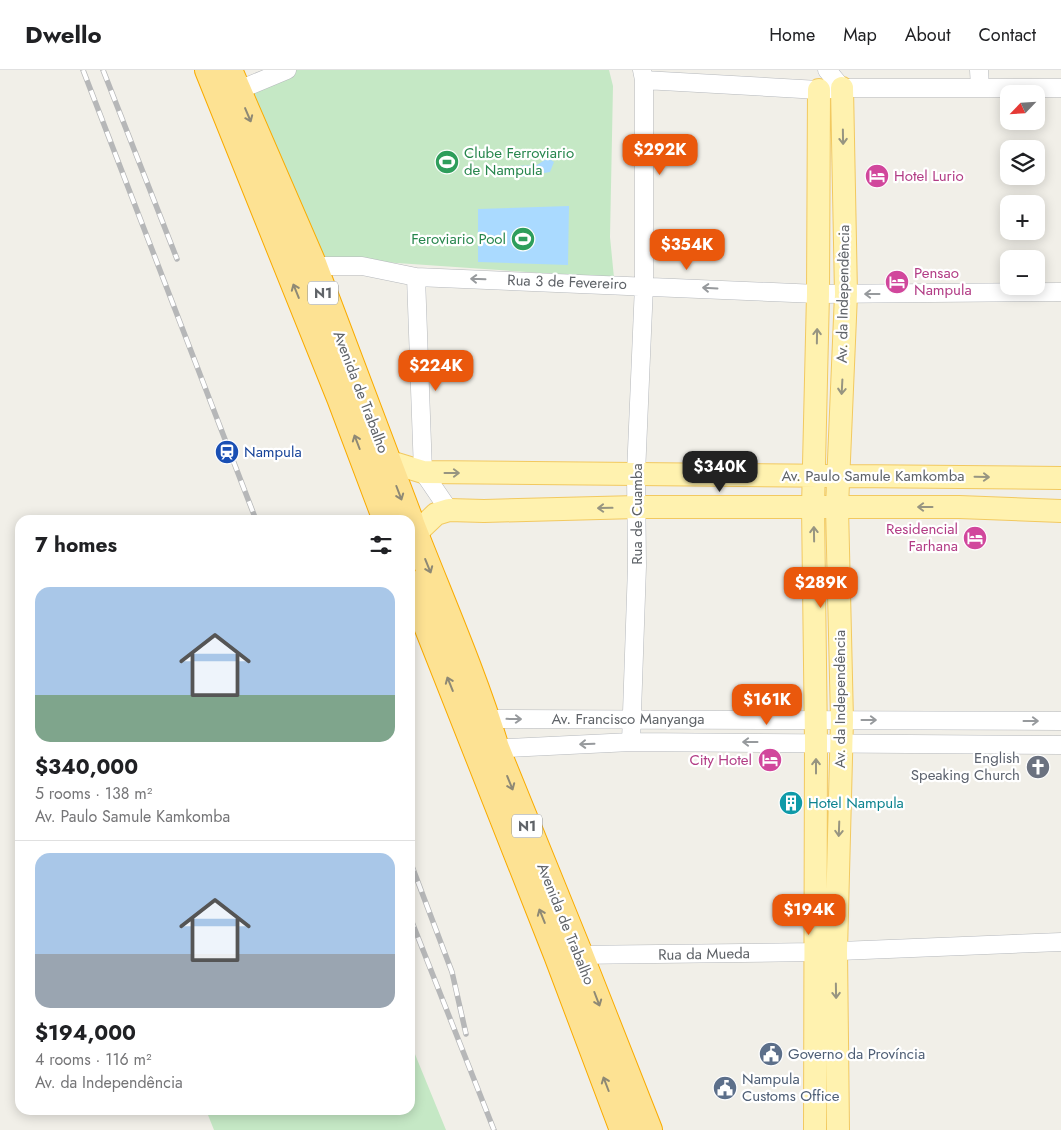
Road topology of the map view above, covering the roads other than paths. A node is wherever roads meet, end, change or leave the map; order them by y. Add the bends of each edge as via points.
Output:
1 (208, 70) edge
2 (286, 70) edge
3 (980, 70) edge
4 (643, 75) edge
5 (821, 77) edge
6 (228, 86) edge
7 (842, 88) junction
8 (980, 88) junction
9 (1061, 88) edge
10 (314, 266) junction
11 (416, 277) junction
12 (644, 285) junction
13 (1061, 292) edge
14 (818, 294) junction
15 (846, 294) junction
16 (328, 340) junction
17 (387, 462) junction
18 (423, 472) junction
19 (636, 474) junction
20 (838, 475) junction
21 (815, 476) junction
22 (1061, 478) edge
23 (637, 507) junction
24 (814, 507) junction
25 (837, 507) junction
26 (449, 510) junction
27 (1061, 511) edge
28 (384, 515) edge
29 (408, 515) edge
30 (415, 524) edge
31 (415, 537) edge
32 (415, 589) edge
33 (434, 612) junction
34 (631, 718) junction
35 (476, 719) junction
36 (815, 720) junction
37 (842, 720) junction
38 (1061, 721) edge
39 (631, 742) junction
40 (816, 742) junction
41 (841, 743) junction
42 (1061, 745) edge
43 (486, 749) junction
44 (1061, 942) edge
45 (826, 952) junction
46 (568, 955) junction
47 (623, 1130) edge
48 (648, 1130) edge
49 (815, 1130) edge
50 (838, 1130) edge

1 - 6 highway, Avenida de Trabalho / N1
2 - 6 street
3 - 8 street
4 - 5 street
4 - 12 street, Rua de Cuamba
5 - 7 street
5 - 14 main road, Av. da Independência
6 -> 10 highway, Avenida de Trabalho / N1
16 -> 6 highway, Avenida de Trabalho / N1
7 - 8 street
7 -> 15 main road, Av. da Independência
8 - 9 street
10 - 11 street, Rua 3 de Fevereiro via 362,266
10 - 16 highway, Avenida de Trabalho / N1
12 -> 11 street, Rua 3 de Fevereiro
11 - 18 street
14 -> 12 street, Rua 3 de Fevereiro
12 - 19 street, Rua de Cuamba
13 -> 15 street, Rua 3 de Fevereiro
14 - 15 street, Rua 3 de Fevereiro
21 -> 14 main road, Av. da Independência
15 -> 20 main road, Av. da Independência
16 - 17 highway, Avenida de Trabalho / N1
28 -> 16 highway, Avenida de Trabalho / N1 via 340,398
17 - 18 main road, Av. Paulo Samule Kamkomba
17 -> 29 highway, Avenida de Trabalho / N1
18 -> 19 main road, Av. Paulo Samule Kamkomba
18 - 26 street
19 - 21 main road, Av. Paulo Samule Kamkomba
19 - 23 street, Rua de Cuamba
20 - 21 main road, Av. Paulo Samule Kamkomba
20 -> 22 main road, Av. Paulo Samule Kamkomba
20 - 25 main road, Av. da Independência
21 - 24 main road, Av. da Independência
23 - 24 main road, Av. Paulo Samule Kamkomba
23 -> 26 main road, Av. Paulo Samule Kamkomba
23 - 34 street, Rua de Cuamba
24 - 25 main road, Av. Paulo Samule Kamkomba
36 -> 24 main road, Av. da Independência
27 -> 25 main road, Av. Paulo Samule Kamkomba
25 - 37 main road, Av. da Independência
26 - 30 main road
31 -> 33 highway, Avenida de Trabalho / N1
32 - 33 highway, Avenida de Trabalho / N1
33 - 35 highway, Avenida de Trabalho / N1
35 -> 34 street, Av. Francisco Manyanga
34 - 36 street, Av. Francisco Manyanga
34 - 39 street, Rua de Cuamba
35 - 43 highway, Avenida de Trabalho / N1
36 - 37 street, Av. Francisco Manyanga
36 - 40 main road, Av. da Independência
37 -> 38 street, Av. Francisco Manyanga
37 - 41 main road, Av. da Independência
40 -> 39 street, Av. Francisco Manyanga
39 -> 43 street, Av. Francisco Manyanga
40 - 41 street, Av. Francisco Manyanga
45 -> 40 main road, Av. da Independência
41 - 42 street, Av. Francisco Manyanga
41 -> 45 main road, Av. da Independência
43 - 46 highway, Avenida de Trabalho / N1
44 - 45 street, Rua da Mueda
45 - 46 street, Rua da Mueda
45 - 49 main road, Av. da Independência
45 -> 50 main road, Av. da Independência
47 -> 46 highway, Avenida de Trabalho / N1
46 -> 48 highway, Avenida de Trabalho / N1

